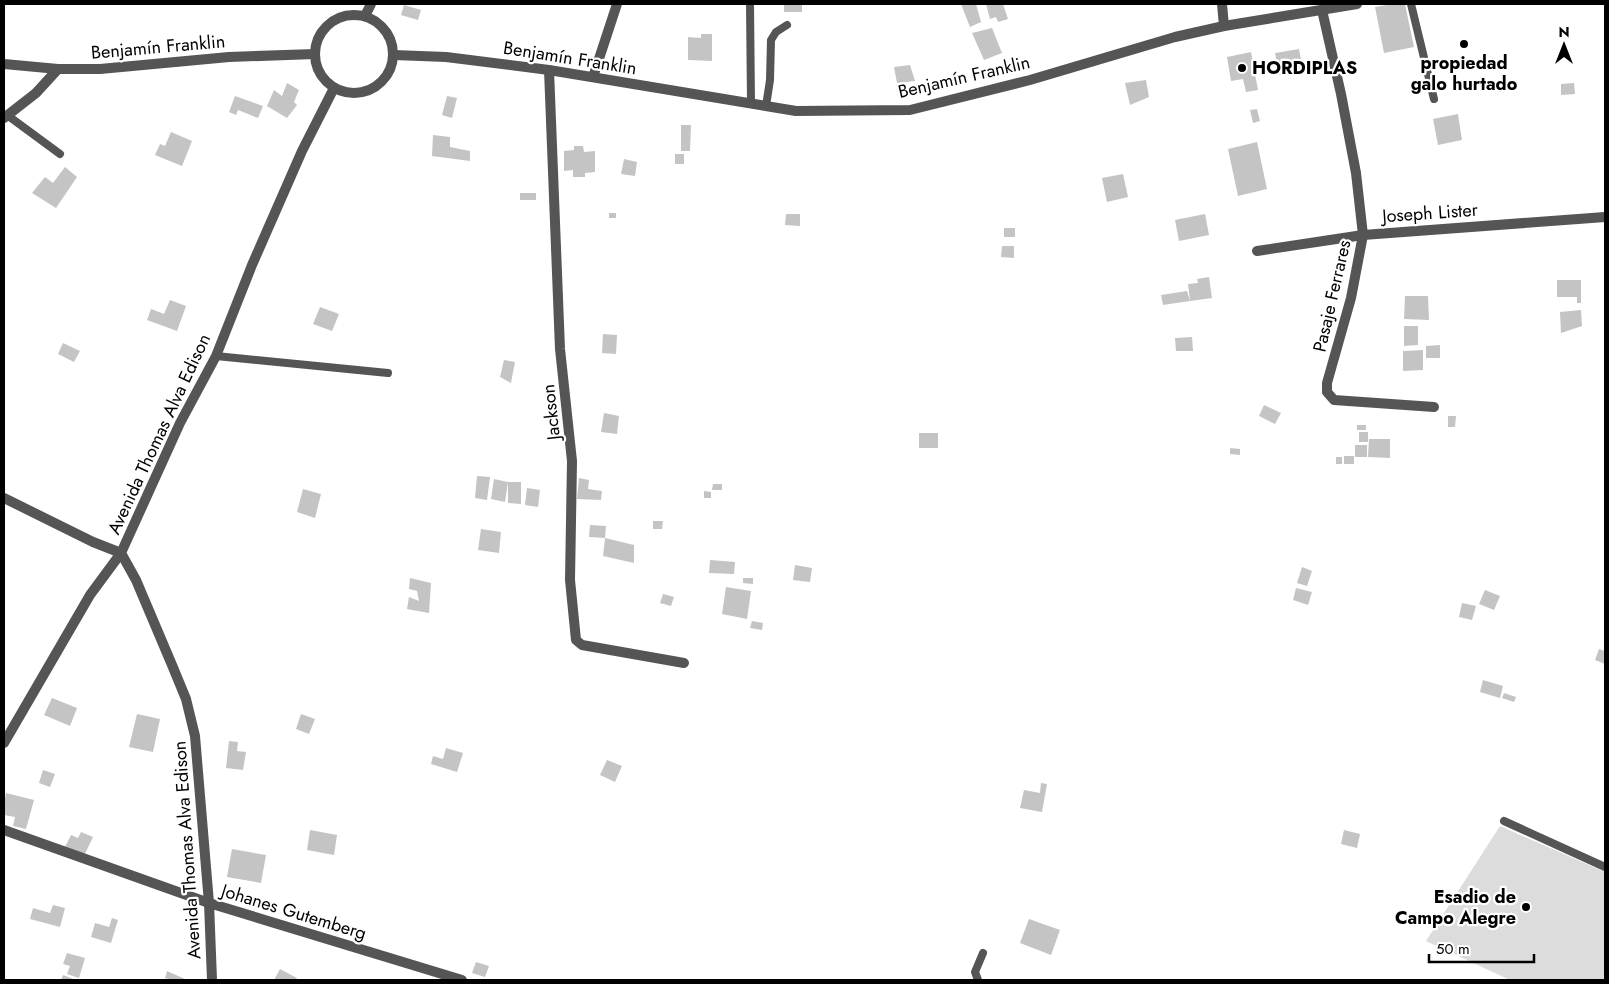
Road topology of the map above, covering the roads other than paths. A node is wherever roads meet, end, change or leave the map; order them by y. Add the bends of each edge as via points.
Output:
1 (371, 4) edge
2 (617, 4) edge
3 (750, 4) edge
4 (1222, 4) edge
5 (1357, 4) edge
6 (1411, 4) edge
7 (1322, 10) junction
8 (365, 16) junction
9 (787, 25) dead end
10 (1224, 26) junction
11 (314, 54) junction
12 (394, 55) junction
13 (4, 64) edge
14 (58, 69) junction
15 (549, 70) junction
16 (593, 78) junction
17 (334, 88) junction
18 (1434, 100) dead end
19 (751, 103) junction
20 (766, 106) junction
21 (6, 117) edge
22 (60, 154) dead end
23 (1605, 217) edge
24 (1363, 234) junction
25 (1257, 251) dead end
26 (216, 356) junction
27 (388, 373) dead end
28 (1434, 407) dead end
29 (4, 498) edge
30 (121, 553) junction
31 (684, 663) dead end
32 (4, 743) edge
33 (1504, 821) dead end
34 (4, 830) edge
35 (1605, 867) edge
36 (209, 903) junction
37 (983, 953) dead end
38 (212, 980) edge
39 (462, 980) edge
40 (978, 980) edge

1 - 8 street
2 - 16 street
3 - 19 lane
4 - 10 street
5 - 7 street, Benjamín Franklin
6 - 18 lane
7 - 10 street, Benjamín Franklin
7 - 24 street, Pasaje Ferrares via 1356,173
8 - 11 street via 335,20 320,34
8 - 12 street via 375,20 386,31
9 - 20 lane via 771,40
10 - 20 street, Benjamín Franklin via 910,110 796,111
11 - 14 street, Benjamín Franklin
11 - 17 street via 319,74
12 - 15 street, Benjamín Franklin via 446,57
12 - 17 street via 388,75 374,89 354,94
13 - 14 street, Benjamín Franklin
14 - 21 street via 36,93
15 - 16 street, Benjamín Franklin
15 - 31 street, Jackson via 560,349 572,461 570,580 576,640 582,645
16 - 19 street, Benjamín Franklin
17 - 26 street, Avenida Thomas Alva Edison via 298,160
19 - 20 street, Benjamín Franklin
21 - 22 lane
23 - 24 street, Joseph Lister
24 - 25 street, Joseph Lister
24 - 28 street, Pasaje Ferrares via 1351,298 1327,392 1334,400
26 - 27 lane
26 - 30 street, Avenida Thomas Alva Edison via 180,423
29 - 30 street
30 - 32 street via 90,595
30 - 36 street, Avenida Thomas Alva Edison via 136,580 186,699 195,736
33 - 35 lane
34 - 36 street, Johanes Gutemberg
36 - 38 street, Avenida Thomas Alva Edison
36 - 39 street, Johanes Gutemberg
37 - 40 lane via 975,972

